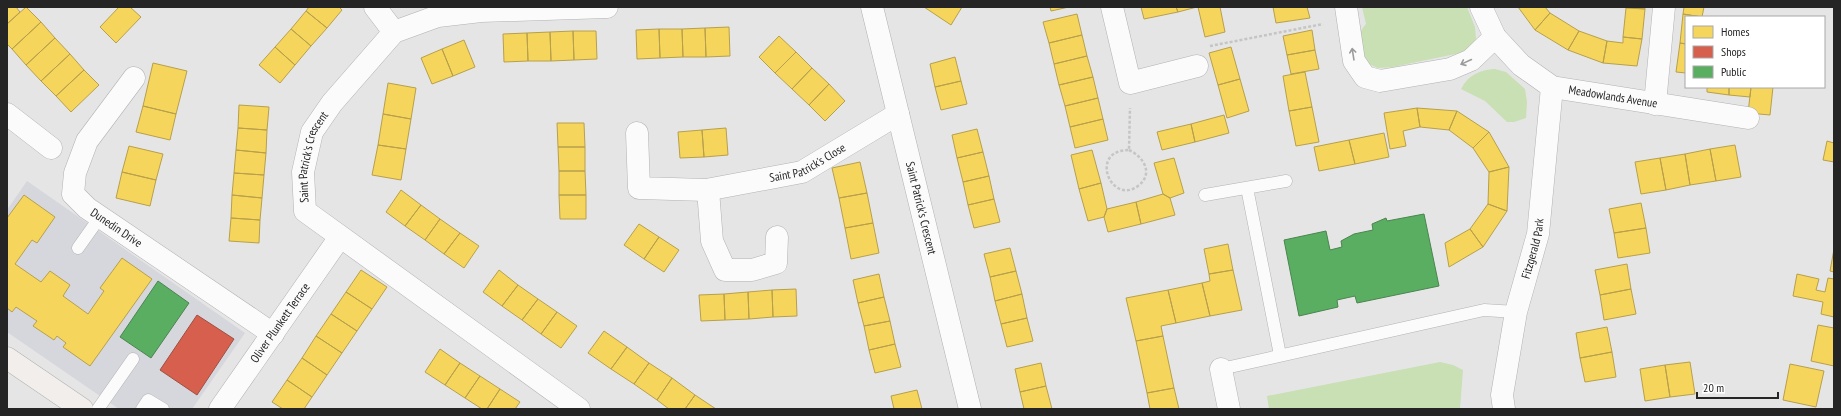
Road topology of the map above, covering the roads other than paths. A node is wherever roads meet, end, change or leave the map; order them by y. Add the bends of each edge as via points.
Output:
1 (375, 7) edge
2 (607, 7) edge
3 (872, 7) edge
4 (1112, 7) edge
5 (1481, 7) edge
6 (1664, 7) edge
7 (1347, 13) edge
8 (394, 32) junction
9 (1495, 37) junction
10 (1197, 66) road end
11 (134, 78) dead end
12 (1552, 87) junction
13 (1654, 104) junction
14 (7, 114) edge
15 (898, 114) junction
16 (1748, 118) dead end
17 (636, 133) dead end
18 (51, 148) dead end
19 (1286, 181) dead end
20 (1248, 188) junction
21 (708, 190) junction
22 (1205, 195) dead end
23 (100, 217) junction
24 (777, 237) dead end
25 (340, 238) junction
26 (78, 248) dead end
27 (1516, 312) junction
28 (273, 334) junction
29 (1280, 355) junction
30 (7, 358) edge
31 (133, 359) dead end
32 (1221, 369) joint
33 (82, 409) edge
34 (98, 409) edge
35 (142, 409) edge
36 (163, 409) edge
37 (220, 409) edge
38 (579, 409) edge
39 (970, 409) edge
40 (1229, 409) edge
41 (1504, 409) edge

1 - 8 street
2 - 8 street, Saint Patrick's Crescent via 481,11 438,16
3 - 15 street, Saint Patrick's Crescent
4 - 10 street via 1130,83
5 - 9 street, Meadowlands Avenue
6 - 13 street
9 -> 7 street via 1471,60 1450,69 1380,81 1364,77 1354,61
8 - 25 street, Saint Patrick's Crescent via 332,103 312,132 303,172 305,210
9 - 12 street, Meadowlands Avenue via 1521,65
11 - 23 street, Dunedin Drive via 88,141 75,173 73,194
12 - 13 street, Meadowlands Avenue
12 - 27 street, Fitzgerald Park via 1538,234
13 - 16 street, Meadowlands Avenue
14 - 18 street
15 - 21 street, Saint Patrick's Close via 802,172
15 - 39 street, Saint Patrick's Crescent
17 - 21 street, Saint Patrick's Close via 640,188
19 - 20 lane
20 - 22 lane
20 - 29 lane
21 - 24 street via 712,241 724,270 752,270 776,263
23 - 26 lane
23 - 28 street, Dunedin Drive
25 - 28 street, Oliver Plunkett Terrace
25 - 38 street, Saint Patrick's Crescent
27 - 29 lane via 1484,310
27 - 41 street, Fitzgerald Park via 1502,395
28 - 37 street, Oliver Plunkett Terrace
29 - 32 lane
30 - 33 street
31 - 34 lane
32 - 40 street
35 - 36 lane via 148,400

